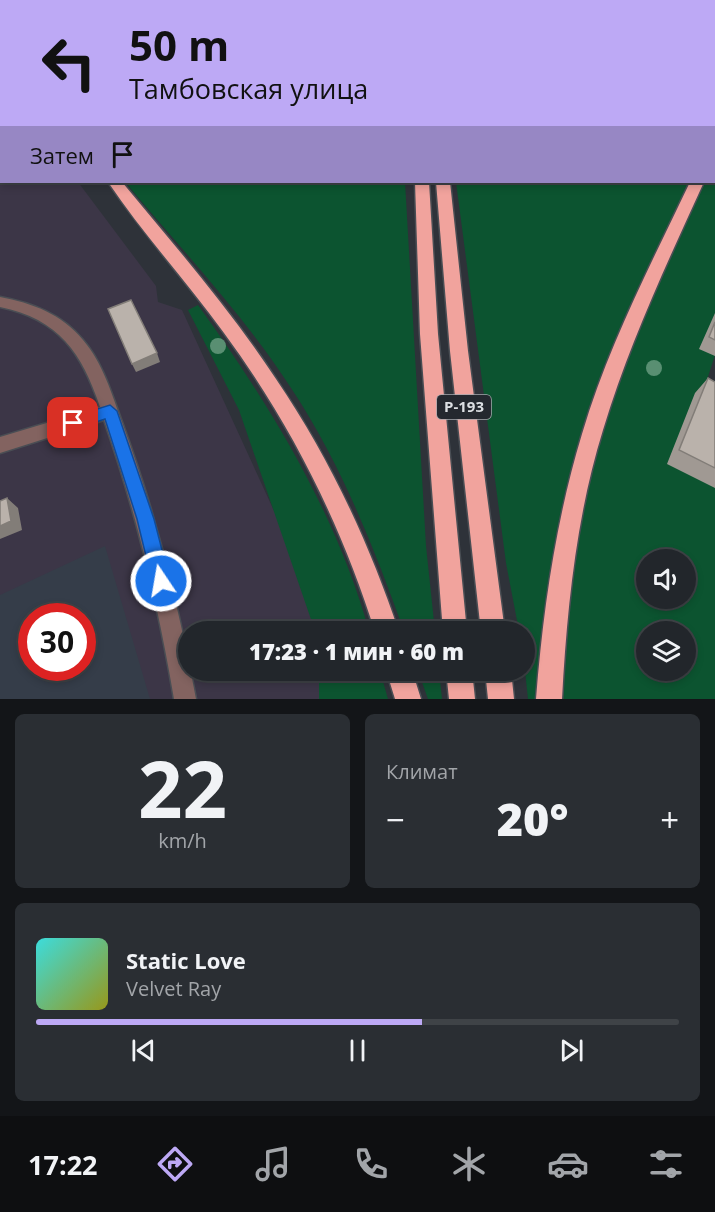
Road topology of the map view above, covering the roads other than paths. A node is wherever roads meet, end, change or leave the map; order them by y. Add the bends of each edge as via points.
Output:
1 (116, 183) edge
2 (422, 183) edge
3 (443, 183) edge
4 (697, 183) edge
5 (0, 302) edge
6 (110, 411) junction
7 (0, 446) edge
8 (384, 621) edge
9 (454, 621) edge
10 (492, 621) edge
11 (402, 681) edge
12 (460, 681) edge
13 (499, 681) edge
14 (185, 699) edge
15 (408, 699) edge
16 (462, 699) edge
17 (501, 699) edge
18 (549, 699) edge

1 - 8 highway via 246,350 300,433 328,481
2 - 9 highway, Р-193 via 429,334
3 - 10 highway, Р-193 via 455,330
4 - 18 highway via 613,373 582,468 567,539
5 - 6 street via 34,311 58,323 85,355
6 - 7 street
6 - 14 street via 152,541
11 - 15 highway
12 - 16 highway
13 - 17 highway

